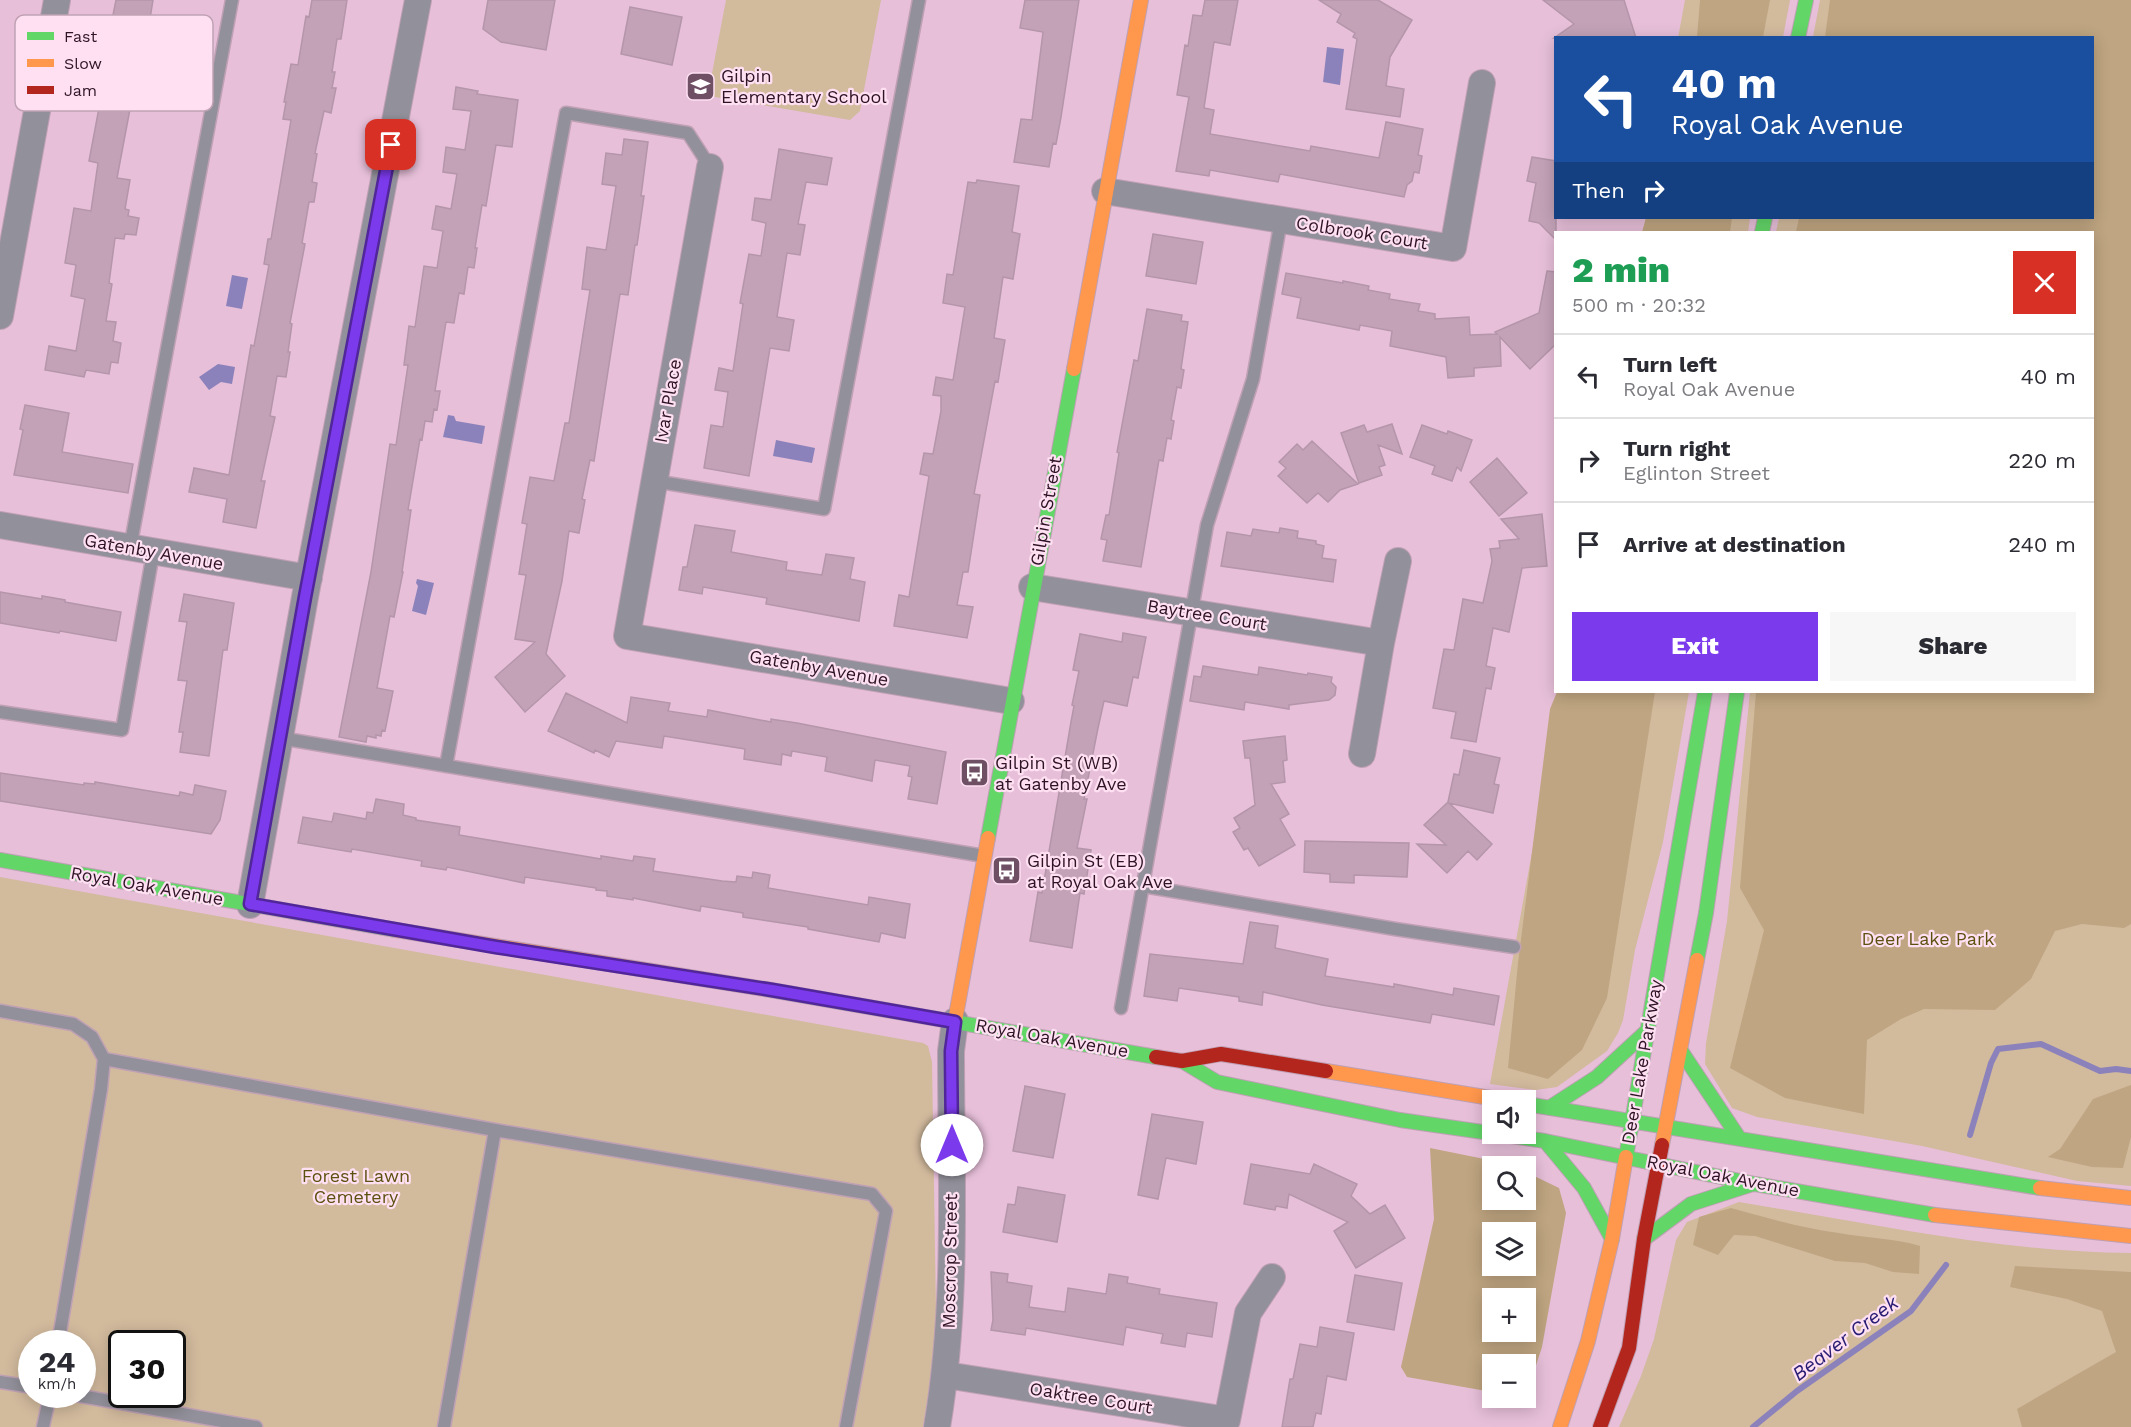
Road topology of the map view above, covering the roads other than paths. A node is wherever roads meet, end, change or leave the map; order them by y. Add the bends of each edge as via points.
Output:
1 (57, 0) edge
2 (232, 0) edge
3 (418, 0) edge
4 (919, 0) edge
5 (1141, 0) edge
6 (1806, 0) edge
7 (54, 15) edge
8 (1798, 36) edge
9 (1482, 83) dead end
10 (37, 111) edge
11 (710, 167) joint
12 (1105, 191) junction
13 (1281, 220) junction
14 (0, 316) edge
15 (654, 481) junction
16 (0, 525) edge
17 (141, 550) junction
18 (1398, 561) dead end
19 (309, 578) junction
20 (1032, 587) junction
21 (1191, 612) junction
22 (627, 636) joint
23 (1381, 643) junction
24 (1705, 693) edge
25 (1737, 693) edge
26 (1011, 701) junction
27 (0, 712) edge
28 (280, 738) junction
29 (1362, 754) dead end
30 (446, 766) junction
31 (985, 856) junction
32 (0, 860) edge
33 (1143, 886) junction
34 (250, 904) junction
35 (1514, 947) dead end
36 (1121, 1008) dead end
37 (0, 1011) edge
38 (955, 1022) junction
39 (1647, 1031) junction
40 (1681, 1051) junction
41 (104, 1059) junction
42 (1182, 1061) junction
43 (1482, 1097) edge
44 (1536, 1106) edge
45 (1550, 1108) junction
46 (1632, 1121) junction
47 (1666, 1126) junction
48 (495, 1130) junction
49 (1739, 1138) junction
50 (1545, 1141) junction
51 (1626, 1157) junction
52 (1658, 1163) junction
53 (1755, 1184) junction
54 (2131, 1198) edge
55 (2131, 1236) edge
56 (1612, 1239) junction
57 (1644, 1239) junction
58 (1272, 1277) dead end
59 (60, 1330) edge
60 (946, 1375) junction
61 (0, 1382) edge
62 (18, 1385) edge
63 (96, 1399) edge
64 (47, 1408) edge
65 (43, 1427) edge
66 (256, 1427) edge
67 (444, 1427) edge
68 (846, 1427) edge
69 (937, 1427) edge
70 (1560, 1427) edge
71 (1600, 1427) edge

1 - 7 street
2 - 17 lane
3 - 19 street
4 - 15 lane via 824,509
5 - 12 street, Gilpin Street
6 - 8 street
9 - 13 street, Colbrook Court via 1453,248
10 - 14 street
11 - 15 street, Ivar Place
11 - 30 lane via 688,133 566,113
12 - 13 street, Colbrook Court
12 - 20 street, Gilpin Street
13 - 21 lane via 1253,379 1207,525
15 - 22 street, Ivar Place
16 - 17 street, Gatenby Avenue
17 - 19 street, Gatenby Avenue
17 - 27 lane via 122,730
18 - 23 street
19 - 28 street
20 - 21 street, Baytree Court
20 - 26 street, Gilpin Street
21 - 23 street, Baytree Court
21 - 33 lane
22 - 26 street, Gatenby Avenue
23 - 29 street
24 - 39 street, Deer Lake Parkway
25 - 40 street, Deer Lake Parkway via 1706,913
26 - 31 street, Gilpin Street
28 - 30 lane
28 - 34 street
30 - 31 lane
31 - 38 street, Gilpin Street
32 - 34 street, Royal Oak Avenue
33 - 35 lane
33 - 36 lane
34 - 38 street, Royal Oak Avenue
37 - 41 lane via 74,1024 92,1037
38 - 42 street, Royal Oak Avenue
38 - 60 street, Moscrop Street via 951,1051 951,1280
39 - 45 street via 1597,1077
39 - 46 street, Deer Lake Parkway
40 - 47 street, Deer Lake Parkway
40 - 49 street
41 - 48 lane
41 - 59 lane
42 - 43 street, Royal Oak Avenue via 1221,1054
42 - 50 street, Royal Oak Avenue via 1216,1082 1400,1120
44 - 45 street, Royal Oak Avenue
45 - 46 street, Royal Oak Avenue
46 - 47 street, Royal Oak Avenue
46 - 51 street, Deer Lake Parkway
47 - 49 street, Royal Oak Avenue
47 - 52 street, Deer Lake Parkway
48 - 67 lane
48 - 68 lane via 872,1194 886,1211
49 - 54 street, Royal Oak Avenue via 2049,1190
50 - 51 street, Royal Oak Avenue
50 - 56 street via 1584,1188
51 - 52 street, Royal Oak Avenue
51 - 56 street, Deer Lake Parkway
52 - 53 street, Royal Oak Avenue
52 - 57 street, Deer Lake Parkway
53 - 55 street, Royal Oak Avenue via 1938,1215
53 - 57 street via 1691,1204
56 - 70 street, Deer Lake Parkway via 1588,1341
57 - 71 street, Deer Lake Parkway via 1629,1348
58 - 60 street, Oaktree Court via 1248,1313 1227,1420
60 - 69 street, Moscrop Street
61 - 62 lane
63 - 66 lane
64 - 65 lane

